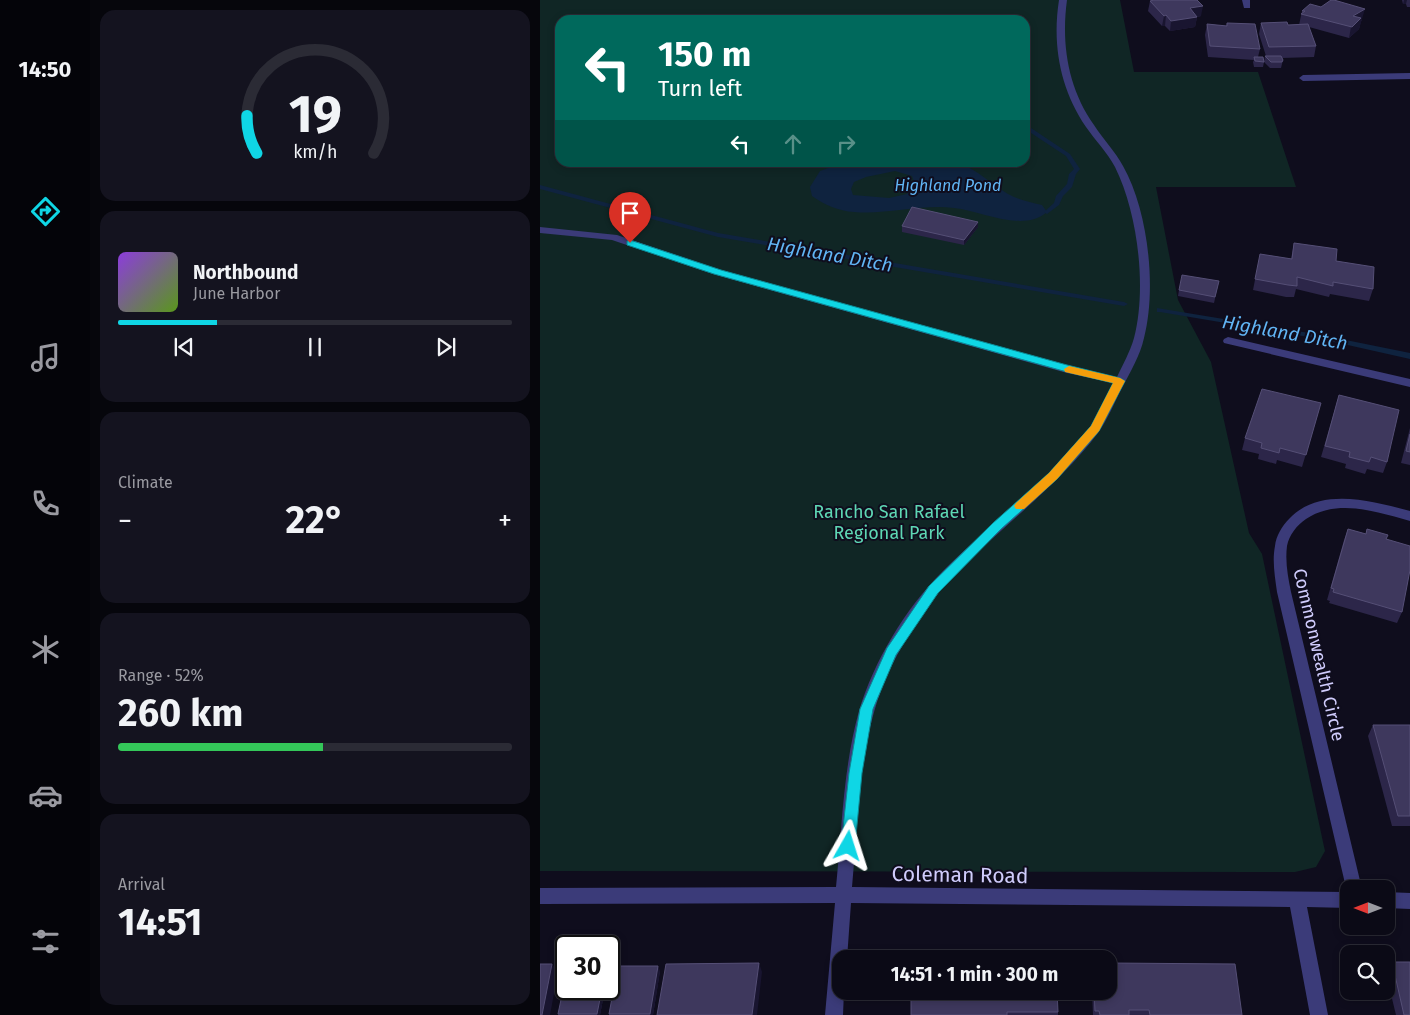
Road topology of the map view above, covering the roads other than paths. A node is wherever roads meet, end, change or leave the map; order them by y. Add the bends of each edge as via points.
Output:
1 (1063, 0) edge
2 (1410, 76) edge
3 (1302, 78) dead end
4 (540, 230) edge
5 (1228, 341) dead end
6 (1120, 381) junction
7 (1410, 384) edge
8 (1410, 516) edge
9 (1352, 880) edge
10 (540, 896) edge
11 (843, 896) junction
12 (1297, 900) junction
13 (1340, 900) edge
14 (1395, 900) edge
15 (1410, 901) edge
16 (834, 1015) edge
17 (1319, 1015) edge

1 - 6 street via 1060,18 1063,68 1084,118 1119,166 1129,189 1144,268 1144,304 1139,336
2 - 3 street
4 - 6 street via 613,237 717,272
5 - 7 street
6 - 11 street via 1095,428 1053,476 933,590 891,652 867,709 855,773
8 - 9 street, Commonwealth Circle via 1378,507 1326,504 1306,511 1289,525 1281,545 1284,592
10 - 11 street, Coleman Road
11 - 12 street, Coleman Road
11 - 16 street
12 - 13 street, Coleman Road
12 - 17 street
14 - 15 street

